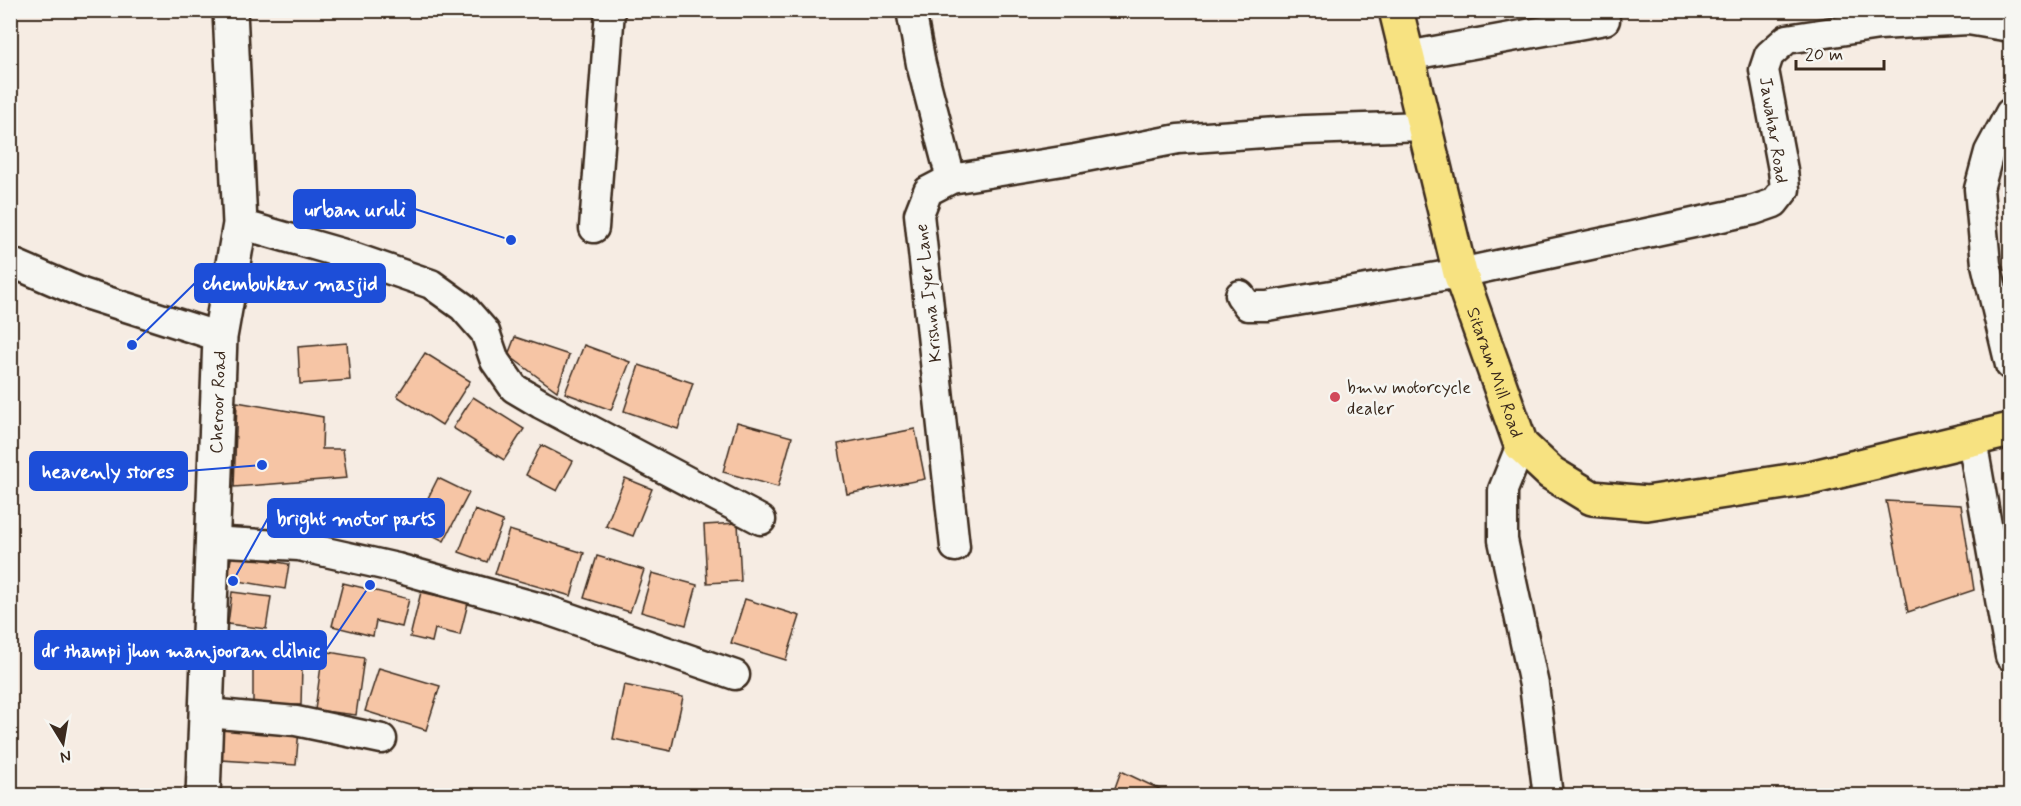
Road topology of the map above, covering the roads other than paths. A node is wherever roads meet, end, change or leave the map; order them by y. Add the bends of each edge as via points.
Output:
1 (230, 10) edge
2 (610, 10) edge
3 (911, 10) edge
4 (1396, 10) edge
5 (1605, 20) dead end
6 (2010, 27) edge
7 (1407, 57) junction
8 (2010, 113) edge
9 (1424, 126) junction
10 (951, 179) junction
11 (240, 224) junction
12 (594, 228) dead end
13 (10, 262) edge
14 (1460, 273) junction
15 (1240, 295) dead end
16 (220, 337) junction
17 (2010, 365) edge
18 (2010, 430) edge
19 (1972, 440) junction
20 (1521, 445) junction
21 (761, 520) dead end
22 (214, 543) junction
23 (955, 547) dead end
24 (2010, 656) edge
25 (735, 675) dead end
26 (207, 713) junction
27 (382, 739) dead end
28 (203, 795) edge
29 (1548, 795) edge

1 - 11 main road, Cheroor Road
2 - 12 street
3 - 10 street
4 - 7 main road, Sitaram Mill Road
5 - 7 street
6 - 14 street, Jawahar Road via 1968,20 1879,25 1787,39 1769,55 1764,70 1785,189 1774,203
7 - 9 main road, Sitaram Mill Road
8 - 17 street via 1989,152 1979,189 1986,264
9 - 10 street, Krishna Iyer Lane via 1178,139
9 - 14 main road, Sitaram Mill Road
10 - 23 street, Krishna Iyer Lane via 928,191 919,214
11 - 16 main road, Cheroor Road
11 - 21 street via 431,284 462,307 485,332 495,361 514,388
13 - 16 street via 82,292
14 - 15 street, Jawahar Road via 1267,306 1248,306
14 - 20 main road, Sitaram Mill Road
16 - 22 main road, Cheroor Road
18 - 19 main road, Sitaram Mill Road
19 - 20 main road, Sitaram Mill Road via 1810,478 1647,503 1592,498 1551,473
19 - 24 street
20 - 29 street via 1503,490 1503,540 1534,685
22 - 25 street via 299,546 397,568 543,609
22 - 26 main road, Cheroor Road
26 - 27 street via 296,721
26 - 28 main road, Cheroor Road

